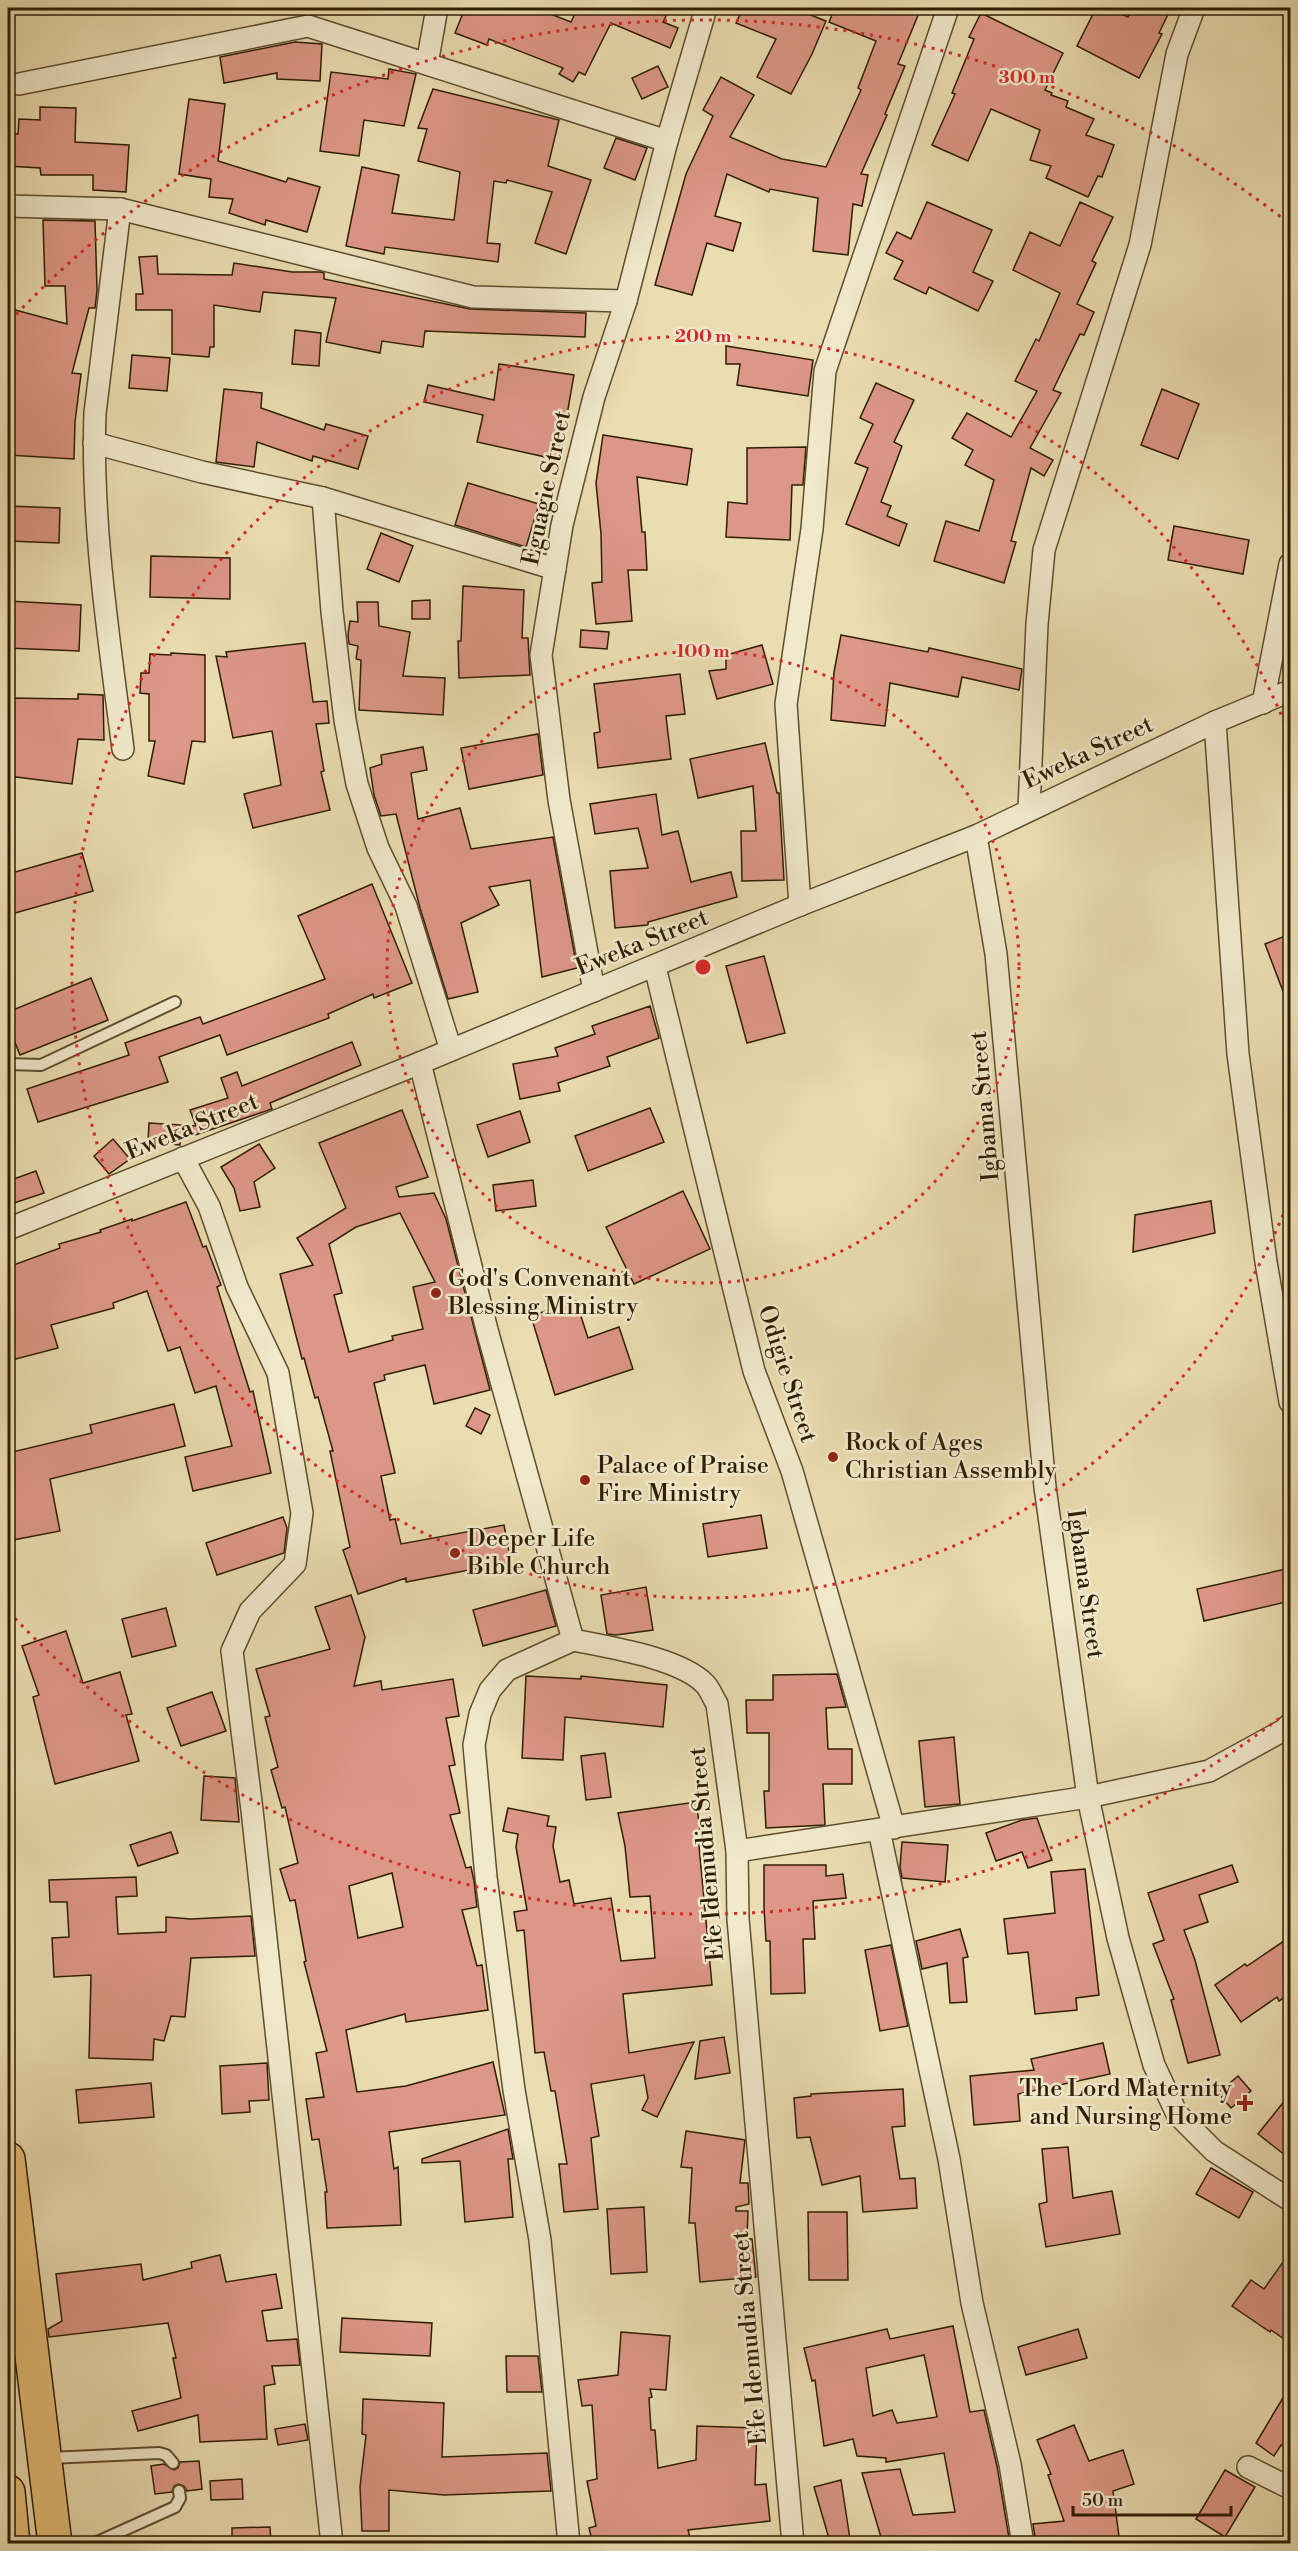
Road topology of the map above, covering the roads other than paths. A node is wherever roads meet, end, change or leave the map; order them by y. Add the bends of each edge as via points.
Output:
1 (437, 8) edge
2 (706, 8) edge
3 (948, 8) edge
4 (1194, 8) edge
5 (427, 64) junction
6 (19, 84) dead end
7 (667, 141) junction
8 (8, 206) edge
9 (120, 209) junction
10 (626, 301) junction
11 (94, 443) junction
12 (323, 498) junction
13 (1290, 564) edge
14 (555, 569) junction
15 (1290, 692) edge
16 (1263, 703) junction
17 (1215, 722) junction
18 (123, 749) dead end
19 (1029, 809) junction
20 (976, 836) junction
21 (800, 905) junction
22 (655, 967) junction
23 (594, 991) junction
24 (175, 1002) dead end
25 (451, 1050) junction
26 (420, 1063) junction
27 (8, 1064) edge
28 (183, 1158) junction
29 (8, 1229) edge
30 (1290, 1402) edge
31 (573, 1640) junction
32 (1290, 1724) edge
33 (1088, 1797) junction
34 (887, 1829) junction
35 (737, 1851) junction
36 (8, 2159) edge
37 (1290, 2200) edge
38 (44, 2458) junction
39 (173, 2463) dead end
40 (1248, 2467) dead end
41 (1290, 2488) edge
42 (179, 2491) dead end
43 (8, 2492) edge
44 (13, 2544) edge
45 (55, 2544) edge
46 (93, 2544) edge
47 (332, 2544) edge
48 (569, 2544) edge
49 (794, 2544) edge
50 (1023, 2544) edge

1 - 5 street
2 - 7 street, Eguagie Street
3 - 21 street via 825,370 812,529 786,704
4 - 19 street via 1177,54 1140,245 1044,550
5 - 6 street via 308,26
5 - 7 street
7 - 10 street, Eguagie Street
8 - 9 street
9 - 10 street via 473,297
9 - 11 street
10 - 14 street, Eguagie Street via 594,397
11 - 12 street
11 - 18 street via 104,588
12 - 14 street
12 - 25 street via 343,710 357,784 378,848 406,906
13 - 16 street
14 - 23 street, Eguagie Street via 541,655 559,800
15 - 16 street, Eweka Street
16 - 17 street, Eweka Street
17 - 19 street, Eweka Street
17 - 30 street via 1238,1054 1266,1262
19 - 20 street, Eweka Street
20 - 21 street, Eweka Street
20 - 33 street, Igbama Street via 996,954 1046,1487
21 - 22 street, Eweka Street
22 - 23 street, Eweka Street
22 - 34 street, Odigie Street via 754,1371 792,1472
23 - 25 street, Eweka Street
24 - 27 lane via 41,1065
25 - 26 street, Eweka Street
26 - 28 street, Eweka Street
26 - 31 street via 487,1330
28 - 29 street, Eweka Street
28 - 47 street via 209,1206 237,1287 278,1373 302,1513 295,1564 250,1611 232,1652
31 - 35 street, Efe Idemudia Street via 672,1664 705,1683 717,1704
31 - 48 street via 507,1670 490,1690 474,1745 490,1912 514,2090 540,2240
32 - 33 street via 1209,1771
33 - 34 street
33 - 37 street, Igbama Street via 1118,1938 1154,2065 1177,2115 1214,2151
34 - 35 street
34 - 50 street, Odigie Street via 972,2303 1010,2464
35 - 49 street, Efe Idemudia Street via 738,1919
36 - 38 main road
38 - 39 lane via 159,2453
38 - 45 main road
40 - 41 street
42 - 46 lane via 175,2507
43 - 44 main road

